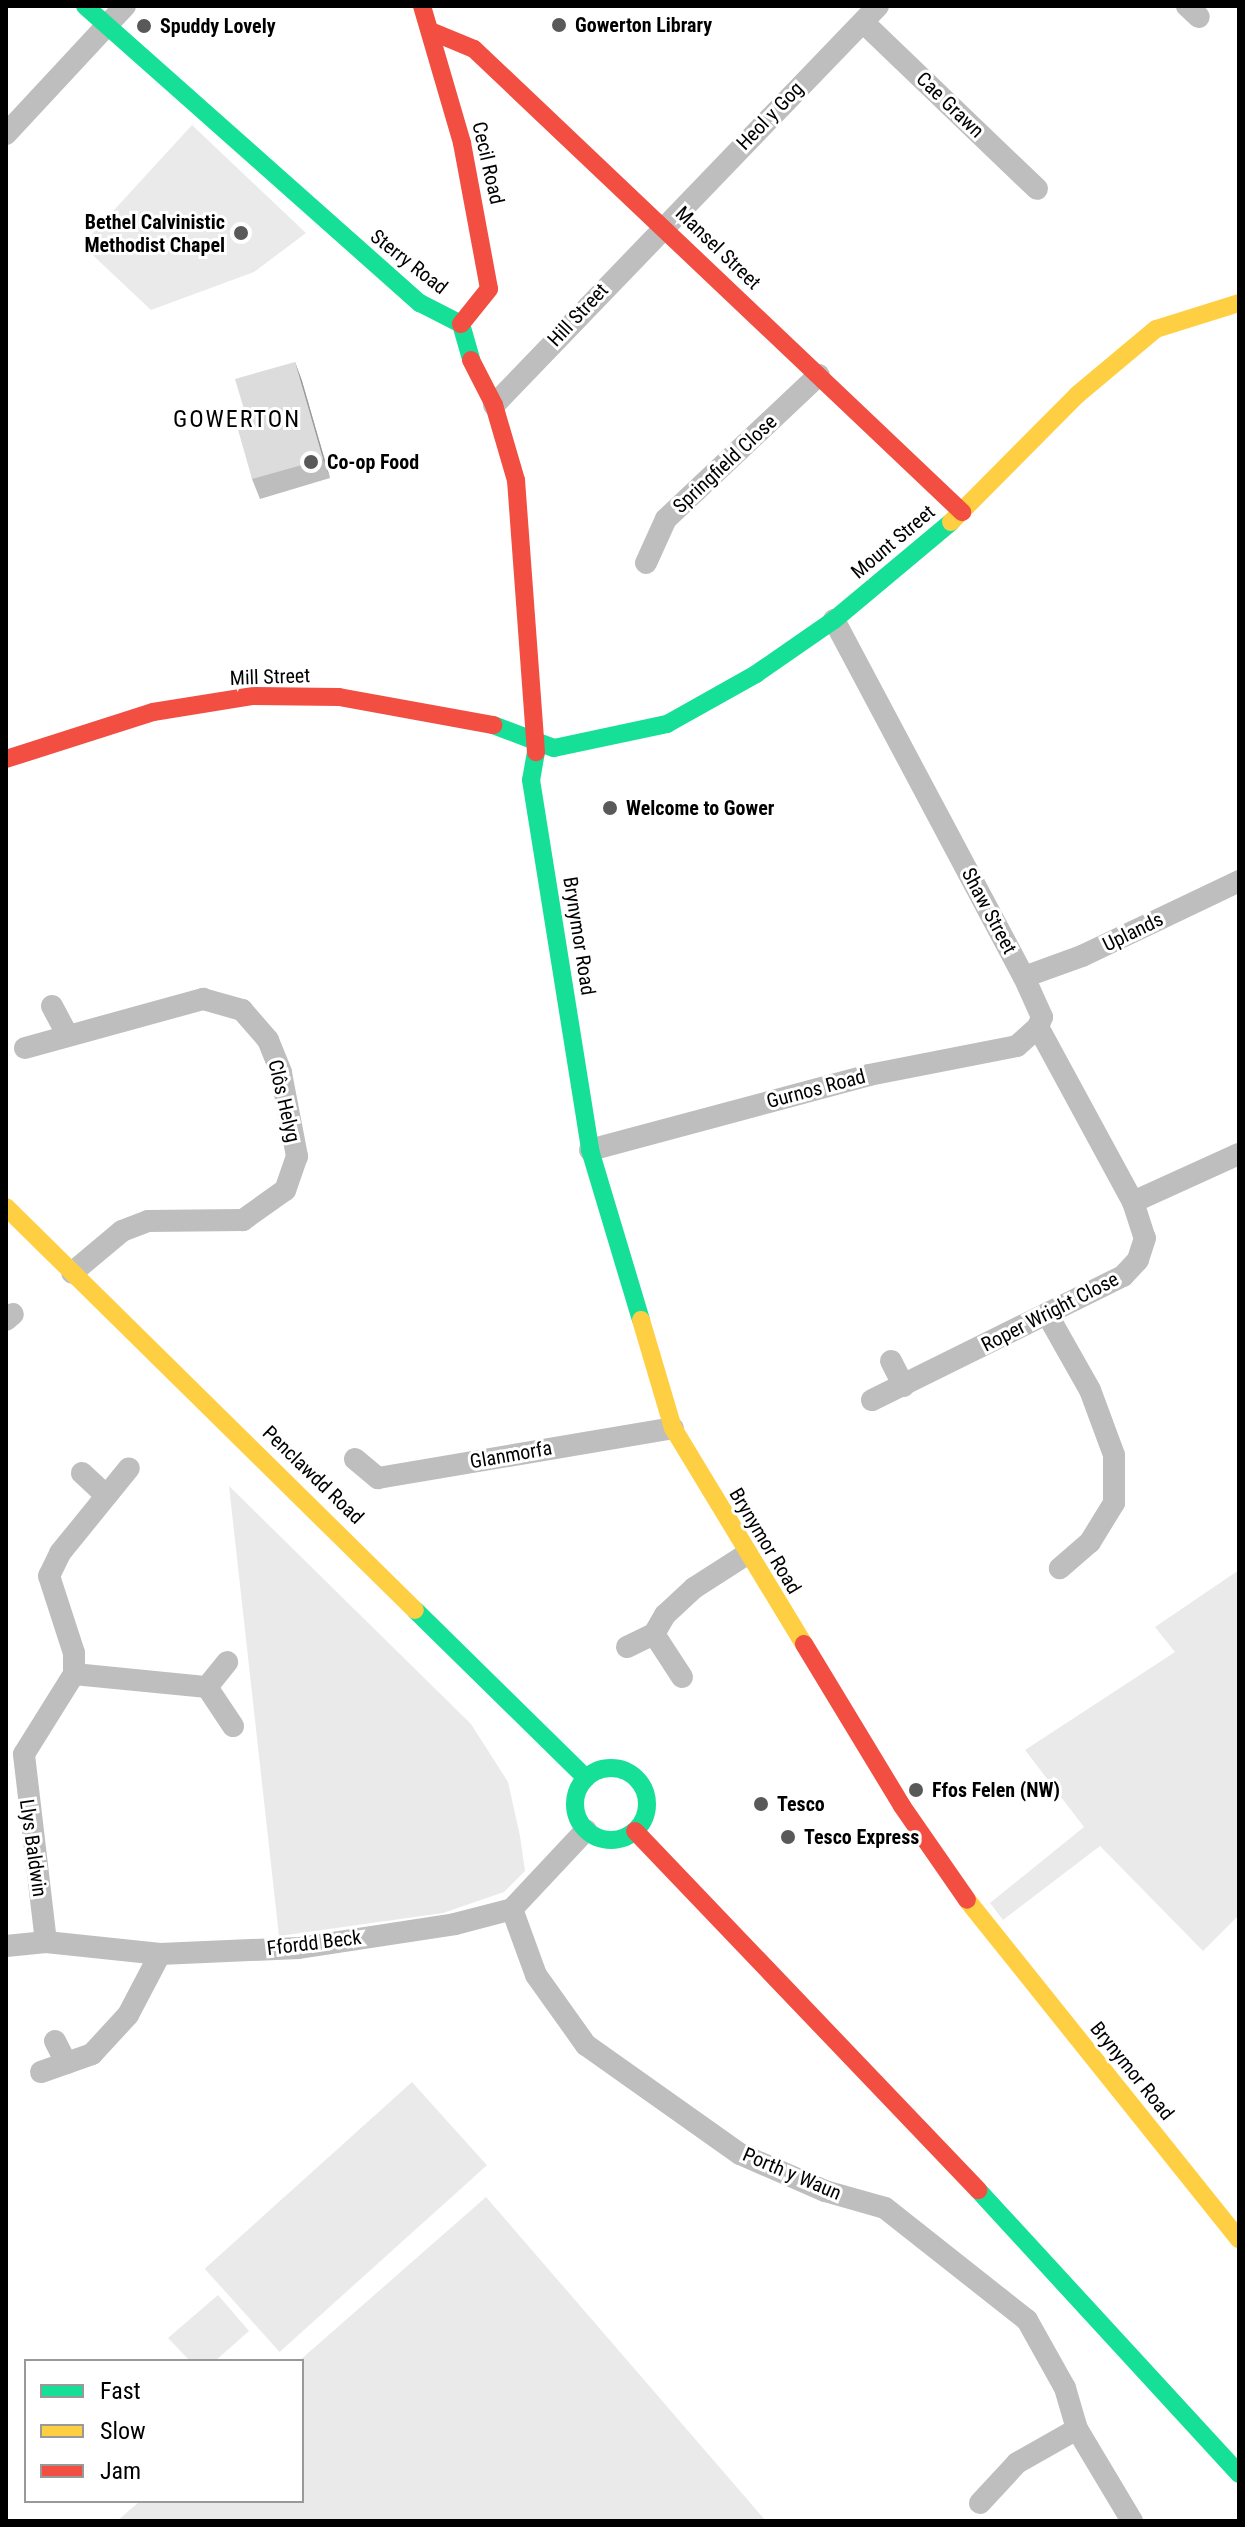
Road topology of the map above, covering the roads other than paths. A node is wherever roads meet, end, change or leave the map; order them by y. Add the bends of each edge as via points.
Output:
1 (85, 6) edge
2 (125, 6) edge
3 (422, 6) edge
4 (870, 14) edge
5 (107, 26) junction
6 (433, 32) junction
7 (6, 134) edge
8 (1037, 189) dead end
9 (663, 226) junction
10 (1239, 303) edge
11 (461, 324) junction
12 (819, 375) junction
13 (494, 405) junction
14 (962, 512) junction
15 (646, 563) dead end
16 (834, 620) junction
17 (537, 744) junction
18 (6, 759) edge
19 (1239, 881) edge
20 (1024, 977) junction
21 (52, 1006) dead end
22 (1038, 1027) junction
23 (67, 1034) junction
24 (25, 1048) dead end
25 (590, 1150) junction
26 (1239, 1154) edge
27 (1133, 1202) junction
28 (6, 1207) edge
29 (72, 1273) junction
30 (1047, 1314) junction
31 (891, 1361) dead end
32 (904, 1386) junction
33 (872, 1400) dead end
34 (673, 1428) junction
35 (355, 1459) dead end
36 (129, 1468) dead end
37 (82, 1473) dead end
38 (106, 1495) junction
39 (747, 1554) junction
40 (1060, 1568) dead end
41 (654, 1634) junction
42 (627, 1647) dead end
43 (227, 1662) dead end
44 (74, 1674) junction
45 (682, 1677) dead end
46 (207, 1687) junction
47 (233, 1726) dead end
48 (15, 1753) edge
49 (586, 1778) junction
50 (586, 1830) junction
51 (635, 1831) junction
52 (512, 1909) junction
53 (46, 1942) junction
54 (6, 1946) edge
55 (160, 1954) junction
56 (55, 2041) dead end
57 (66, 2063) junction
58 (41, 2072) dead end
59 (1239, 2239) edge
60 (1077, 2429) junction
61 (1239, 2474) edge
62 (980, 2503) dead end
63 (1132, 2521) edge

1 - 5 street, Sterry Road
2 - 5 street
3 - 6 street, Cecil Road
4 - 8 street, Cae Grawn
4 - 9 street, Heol y Gog
5 - 7 street
5 - 11 street, Sterry Road via 386,275 420,303
6 - 9 street, Mansel Street via 474,49
6 - 11 street, Cecil Road via 482,230 489,289
9 - 12 street, Mansel Street
9 - 13 street, Hill Street
10 - 14 street, Mount Street via 1156,329 1077,395
11 - 13 street via 469,357
12 - 14 street, Mansel Street
12 - 15 street, Springfield Close via 666,519
13 - 17 street via 516,480
14 - 16 street, Mount Street
16 - 17 street, Mount Street via 756,674 667,724 554,748
16 - 20 street, Shaw Street
17 - 18 street, Mill Street via 508,728 339,697 252,696 153,712
17 - 25 street, Brynymor Road via 531,780
19 - 20 street, Uplands via 1082,956
20 - 22 street, Shaw Street via 1042,1017
21 - 23 street
22 - 25 street, Gurnos Road via 1017,1046 869,1075
22 - 27 street, Shaw Street
23 - 24 street, Clôs Helyg
23 - 29 street, Clôs Helyg via 203,999 242,1010 268,1040 281,1073 297,1156 285,1190 243,1220 148,1221 122,1231
25 - 34 street, Brynymor Road
26 - 27 street
27 - 30 street, Roper Wright Close via 1145,1238 1138,1260 1123,1276
28 - 29 street, Penclawdd Road
29 - 49 street, Penclawdd Road
30 - 32 street, Roper Wright Close
30 - 40 street via 1090,1390 1114,1455 1114,1503 1090,1542
31 - 32 street
32 - 33 street, Roper Wright Close
34 - 35 street, Glanmorfa via 378,1478
34 - 39 street, Brynymor Road
36 - 38 street
37 - 38 street
38 - 44 street via 60,1553 49,1576 74,1653
39 - 41 street via 694,1588 665,1615
39 - 59 street, Brynymor Road via 902,1806 973,1909
41 - 42 street
41 - 45 street
43 - 46 street
44 - 46 street
44 - 48 street, Llys Baldwin
46 - 47 street
48 - 53 street, Llys Baldwin
49 - 50 street via 575,1810
49 - 51 street via 605,1768 636,1779 647,1799
50 - 51 street via 616,1840
50 - 52 street
51 - 61 street
52 - 55 street, Ffordd Beck via 455,1924 299,1948
52 - 60 street, Porth y Waun via 536,1975 586,2045 740,2154 825,2191 885,2208 1027,2320 1065,2388
53 - 54 street, Ffordd Beck
53 - 55 street, Ffordd Beck
55 - 57 street via 128,2015 92,2054
56 - 57 street
57 - 58 street
60 - 62 street via 1017,2463
60 - 63 street, Porth y Waun

